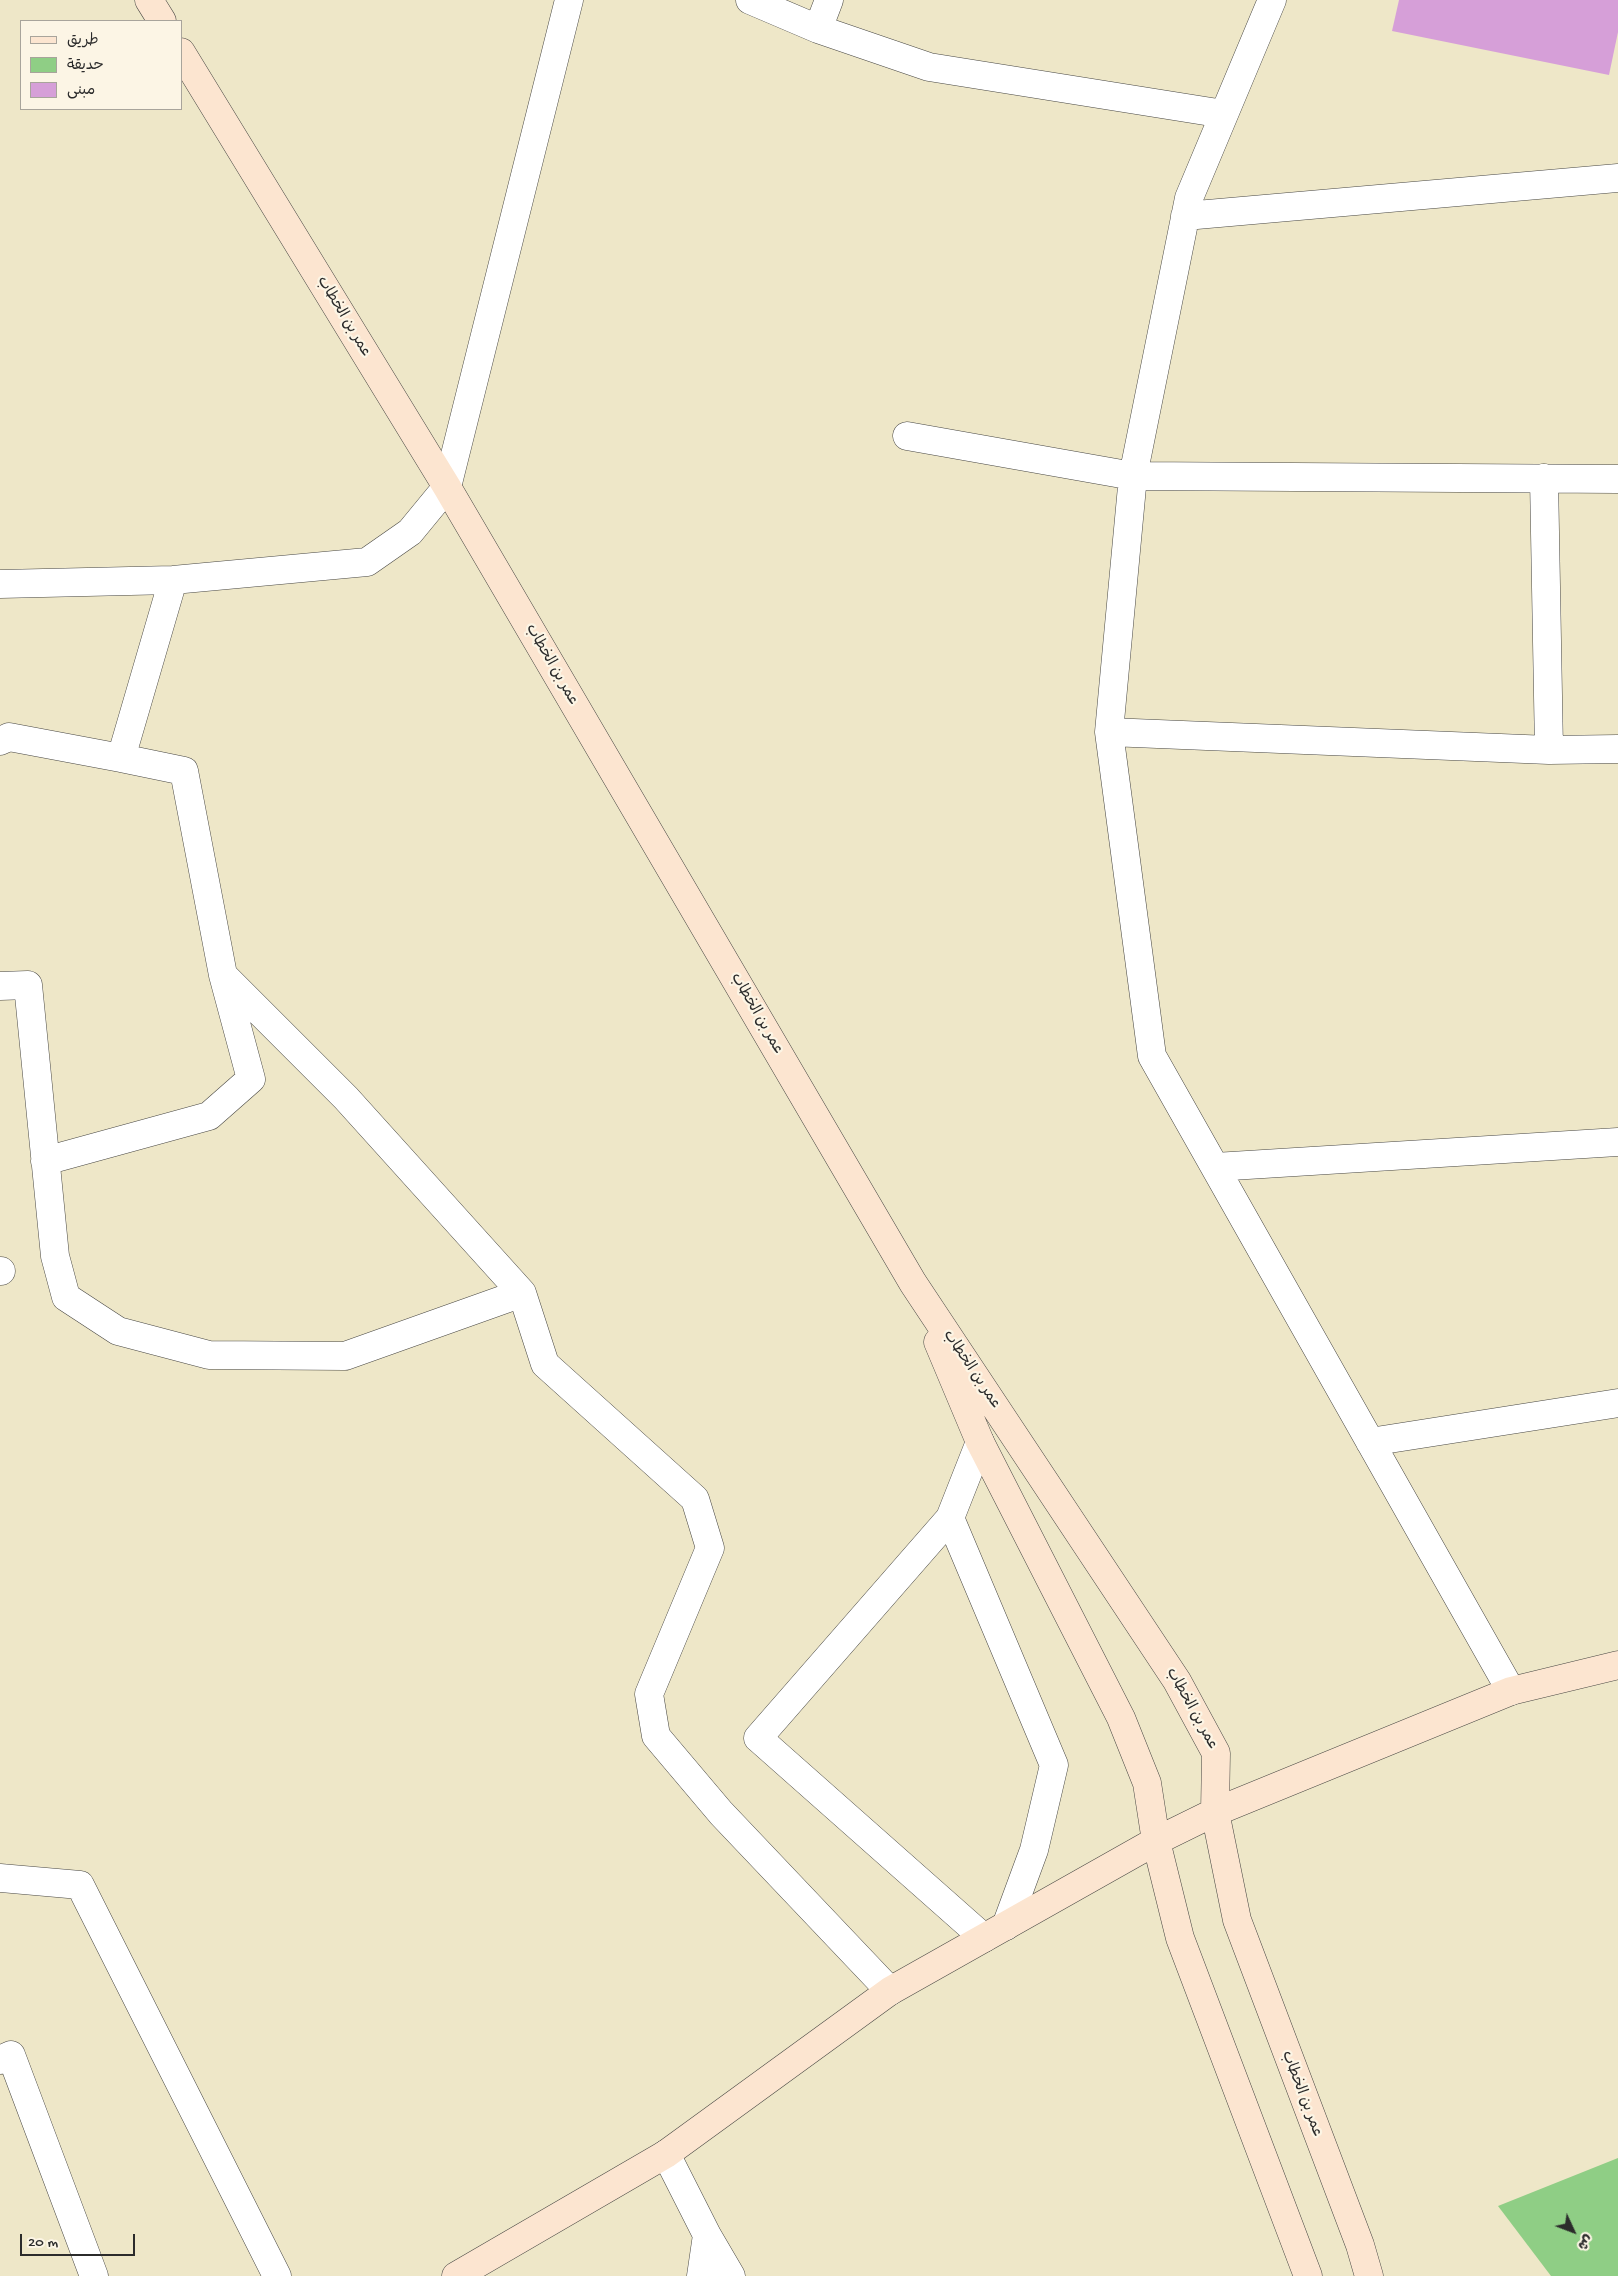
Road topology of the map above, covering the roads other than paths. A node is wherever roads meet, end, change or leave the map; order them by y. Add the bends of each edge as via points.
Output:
1 (150, 0) edge
2 (570, 0) edge
3 (750, 0) edge
4 (829, 0) edge
5 (1272, 0) edge
6 (161, 20) edge
7 (818, 29) junction
8 (182, 54) edge
9 (1224, 114) junction
10 (1618, 178) edge
11 (1185, 216) junction
12 (907, 436) dead end
13 (1133, 476) junction
14 (1544, 478) junction
15 (1618, 478) edge
16 (447, 487) junction
17 (173, 580) junction
18 (0, 584) edge
19 (1110, 732) junction
20 (0, 740) edge
21 (1618, 749) edge
22 (1549, 750) junction
23 (121, 758) junction
24 (223, 975) junction
25 (0, 986) edge
26 (1618, 1142) edge
27 (46, 1161) junction
28 (1215, 1167) junction
29 (913, 1283) junction
30 (522, 1293) junction
31 (1618, 1403) edge
32 (980, 1442) junction
33 (1370, 1442) junction
34 (950, 1518) junction
35 (1618, 1665) edge
36 (1511, 1691) junction
37 (1215, 1812) junction
38 (1156, 1841) junction
39 (0, 1878) edge
40 (995, 1932) junction
41 (890, 1991) junction
42 (0, 2060) edge
43 (666, 2154) junction
44 (707, 2235) junction
45 (94, 2276) edge
46 (277, 2276) edge
47 (456, 2276) edge
48 (701, 2276) edge
49 (731, 2276) edge
50 (1308, 2276) edge
51 (1369, 2276) edge

1 - 6 street
2 - 16 street
3 - 7 street
4 - 7 street
5 - 9 street
7 - 9 street via 929,67
8 - 16 street, عمر بن الخطاب
9 - 11 street via 1188,198
10 - 11 street
11 - 13 street
12 - 13 street
13 - 14 street
13 - 19 street
14 - 15 street
14 - 22 street
16 - 17 street via 410,532 366,562
16 - 29 street, عمر بن الخطاب
17 - 18 street
17 - 23 street
19 - 22 street
19 - 28 street via 1152,1056
20 - 23 street via 9,737
21 - 22 street
23 - 24 street via 184,771
24 - 27 street via 251,1079 209,1116
24 - 30 street via 346,1098
25 - 27 street via 28,985
26 - 28 street
27 - 30 street via 55,1256 66,1297 118,1331 209,1355 345,1356
28 - 33 street
29 - 32 street, عمر بن الخطاب
29 - 37 street, عمر بن الخطاب via 1177,1681 1216,1753
30 - 41 street via 546,1364 695,1499 710,1548 649,1694 656,1736 721,1813
31 - 33 street
32 - 34 street
32 - 38 street, عمر بن الخطاب via 1121,1718 1147,1783
33 - 36 street
34 - 40 street via 1054,1765 1034,1850
34 - 40 street via 758,1738
35 - 36 street
36 - 37 street
37 - 38 street
37 - 51 street, عمر بن الخطاب via 1237,1920
38 - 40 street
38 - 50 street, عمر بن الخطاب via 1180,1938
39 - 46 street via 80,1885
40 - 41 street
41 - 43 street
42 - 45 street via 11,2055
43 - 44 street
43 - 47 street
44 - 48 street
44 - 49 street

